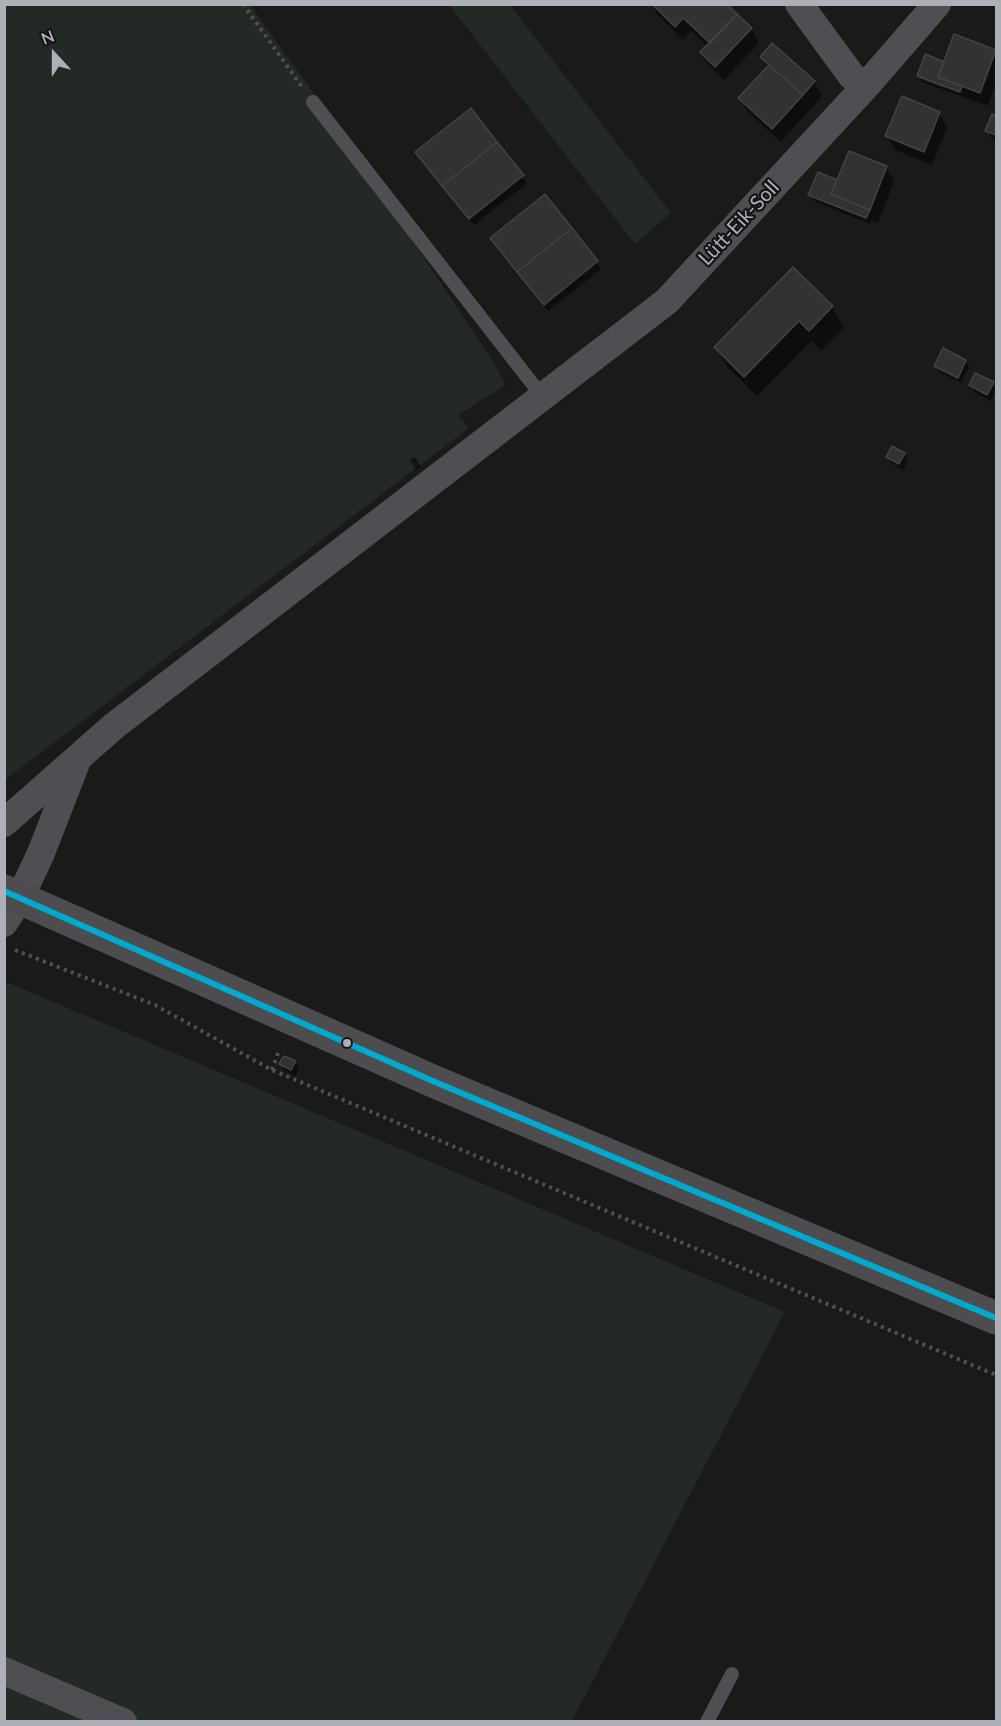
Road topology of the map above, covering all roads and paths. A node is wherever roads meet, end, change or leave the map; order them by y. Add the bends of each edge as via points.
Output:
1 (243, 4) edge
2 (799, 4) edge
3 (937, 4) edge
4 (866, 87) junction
5 (313, 102) joint
6 (542, 396) junction
7 (78, 758) junction
8 (4, 823) edge
9 (10, 904) edge
10 (24, 952) dead end
11 (278, 1053) dead end
12 (272, 1070) junction
13 (996, 1318) edge
14 (996, 1375) edge
15 (4, 1671) edge
16 (732, 1674) dead end
17 (123, 1722) edge
18 (707, 1722) edge

1 - 5 path
2 - 4 street via 851,75
3 - 4 street, Lütt-Eik-Soll
4 - 6 street, Lütt-Eik-Soll via 667,302
5 - 6 lane
6 - 7 street, Lütt-Eik-Soll via 114,726
7 - 8 street, Lütt-Eik-Soll
7 - 9 street
9 - 13 main road
10 - 12 path via 155,1005
11 - 12 path
12 - 14 path
15 - 17 street
16 - 18 lane

